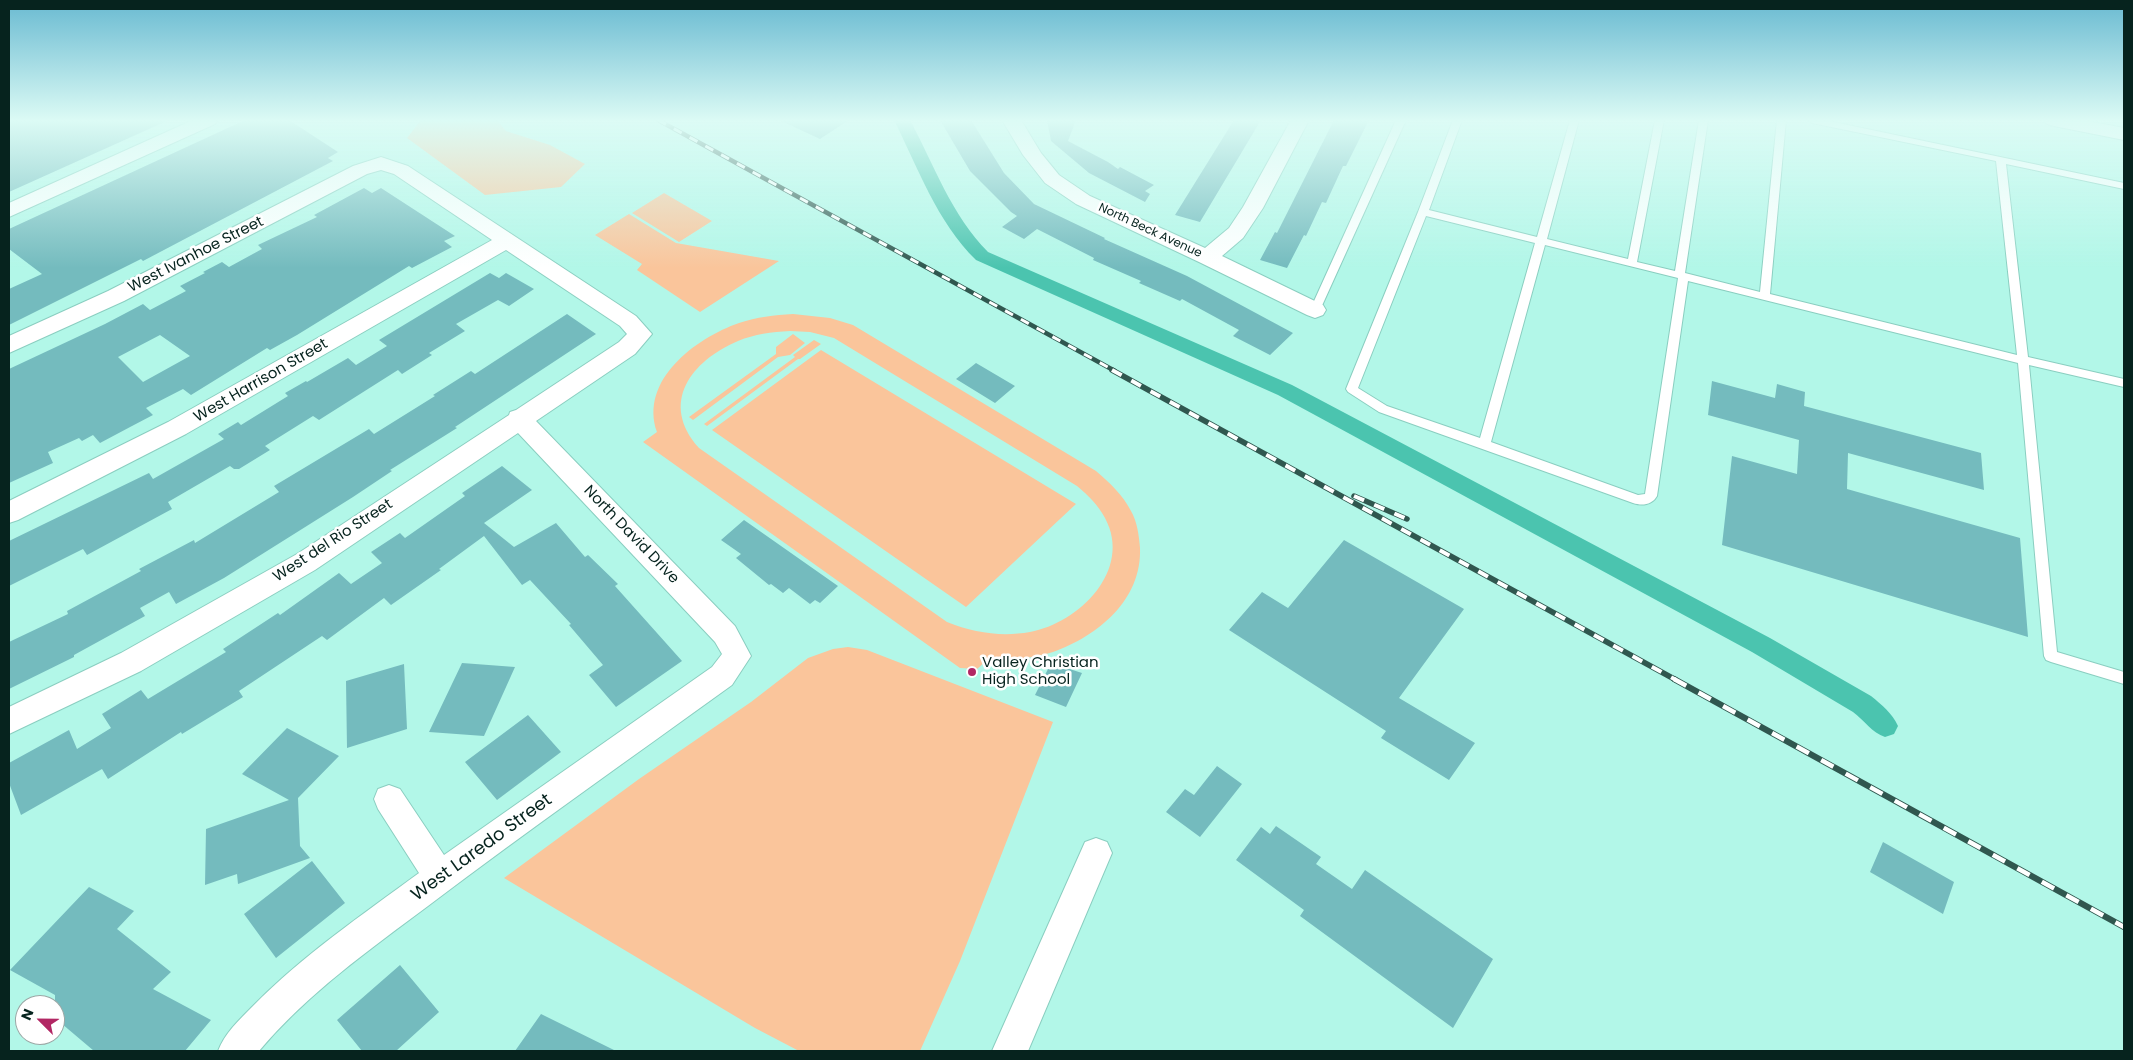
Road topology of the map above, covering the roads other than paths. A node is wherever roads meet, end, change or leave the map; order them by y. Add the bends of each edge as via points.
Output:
1 (100, 169) edge
2 (362, 169) edge
3 (399, 169) edge
4 (1045, 169) edge
5 (1274, 169) edge
6 (1378, 169) edge
7 (1439, 169) edge
8 (1561, 169) edge
9 (1650, 169) edge
10 (1697, 169) edge
11 (1777, 169) edge
12 (2003, 169) edge
13 (2046, 169) edge
14 (2124, 186) edge
15 (9, 211) edge
16 (1423, 212) junction
17 (508, 240) junction
18 (1542, 241) junction
19 (1207, 256) junction
20 (1632, 263) junction
21 (1682, 275) junction
22 (1765, 296) junction
23 (1316, 310) joint
24 (641, 334) joint
25 (9, 345) edge
26 (2024, 360) junction
27 (2124, 383) edge
28 (519, 418) junction
29 (1484, 444) junction
30 (9, 513) edge
31 (737, 656) joint
32 (2124, 678) edge
33 (9, 722) edge
34 (389, 799) dead end
35 (1096, 853) dead end
36 (440, 877) junction
37 (236, 1051) edge
38 (1010, 1051) edge

1 - 15 street
2 - 25 street, West Ivanhoe Street via 116,296
3 - 17 street
4 - 19 street, North Beck Avenue via 1083,200
5 - 19 street via 1236,233
6 - 23 lane
7 - 16 lane
8 - 18 lane
9 - 20 lane
10 - 21 lane
11 - 22 lane
12 - 26 lane
13 - 14 lane
16 - 18 lane
16 - 29 lane via 1352,389 1383,409
17 - 24 street via 628,321
17 - 30 street, West Harrison Street via 177,428
18 - 20 lane
18 - 29 lane
19 - 23 street, North Beck Avenue
20 - 21 lane
21 - 22 lane
21 - 29 lane via 1651,496 1637,500
22 - 26 lane
24 - 28 street, West del Rio Street via 627,348
26 - 27 lane
26 - 32 lane via 2051,656
28 - 31 street, North David Drive via 725,634
28 - 33 street, West del Rio Street via 306,562 131,662
31 - 36 street, West Laredo Street via 722,676
34 - 36 street
35 - 38 street
36 - 37 street, West Laredo Street via 314,971 251,1032

